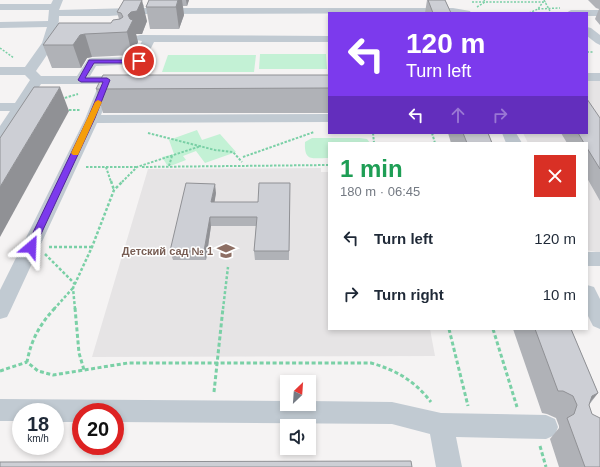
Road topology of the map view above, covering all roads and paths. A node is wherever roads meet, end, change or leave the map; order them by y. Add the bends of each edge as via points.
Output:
1 (141, 0) edge
2 (484, 1) edge
3 (544, 2) edge
4 (0, 7) edge
5 (538, 9) junction
6 (550, 9) junction
7 (568, 10) edge
8 (55, 11) edge
9 (136, 11) junction
10 (462, 12) edge
11 (531, 12) edge
12 (551, 12) edge
13 (600, 12) edge
14 (109, 13) junction
15 (0, 25) edge
16 (102, 26) edge
17 (588, 31) edge
18 (51, 39) junction
19 (65, 39) edge
20 (328, 39) edge
21 (600, 41) edge
22 (0, 71) edge
23 (38, 77) junction
24 (588, 77) edge
25 (600, 77) edge
26 (81, 80) junction
27 (107, 80) junction
28 (139, 80) edge
29 (0, 107) edge
30 (19, 107) junction
31 (62, 110) dead end
32 (94, 114) junction
33 (328, 118) edge
34 (317, 130) dead end
35 (0, 137) edge
36 (172, 139) dead end
37 (201, 146) junction
38 (172, 156) junction
39 (243, 157) dead end
40 (242, 162) dead end
41 (328, 165) edge
42 (169, 166) junction
43 (69, 167) junction
44 (106, 167) junction
45 (137, 167) junction
46 (114, 190) junction
47 (34, 247) junction
48 (92, 247) junction
49 (588, 259) edge
50 (600, 259) edge
51 (228, 267) dead end
52 (75, 284) junction
53 (73, 288) junction
54 (588, 295) edge
55 (0, 311) edge
56 (600, 320) edge
57 (449, 330) edge
58 (493, 330) edge
59 (27, 362) junction
60 (217, 363) junction
61 (84, 370) junction
62 (0, 371) edge
63 (0, 410) edge
64 (212, 411) junction
65 (441, 425) junction
66 (472, 426) junction
67 (535, 427) joint
68 (449, 467) edge

1 - 9 lane
2 - 3 path
3 - 5 path
3 - 6 path
4 - 8 lane
5 - 6 path
5 - 11 path
6 - 7 path
6 - 12 path
7 - 13 lane
8 - 14 lane
8 - 15 lane
8 - 18 lane
9 - 10 lane
9 - 14 lane
14 - 16 lane
17 - 21 lane
18 - 19 lane
18 - 23 lane
20 - 26 lane via 144,38 139,61 92,62
22 - 23 lane
23 - 26 lane
23 - 27 path via 57,100 89,90
23 - 30 lane
24 - 25 lane
26 - 27 lane
27 - 28 lane
27 - 32 lane
29 - 30 lane
30 - 35 lane
31 - 32 path
32 - 33 lane
32 - 43 lane
34 - 39 path
36 - 37 path
37 - 38 path
37 - 40 path via 233,152
38 - 42 path
38 - 45 path
41 - 42 path
42 - 45 path
43 - 44 path
43 - 47 lane
44 - 45 path
44 - 46 path
45 - 46 path
46 - 48 path
47 - 48 path
47 - 52 path
47 - 55 lane
48 - 52 path
49 - 50 lane
51 - 60 path
52 - 53 path
53 - 59 path via 36,331 29,347
53 - 61 path via 79,353
54 - 56 lane
57 - 66 path
58 - 67 path
59 - 61 path via 38,371 53,375
59 - 62 path
60 - 61 path via 128,363
60 - 64 path
60 - 65 path via 371,363 392,369 409,379 437,409
63 - 64 lane
64 - 65 lane via 392,413
65 - 66 lane
65 - 68 lane
66 - 67 lane

